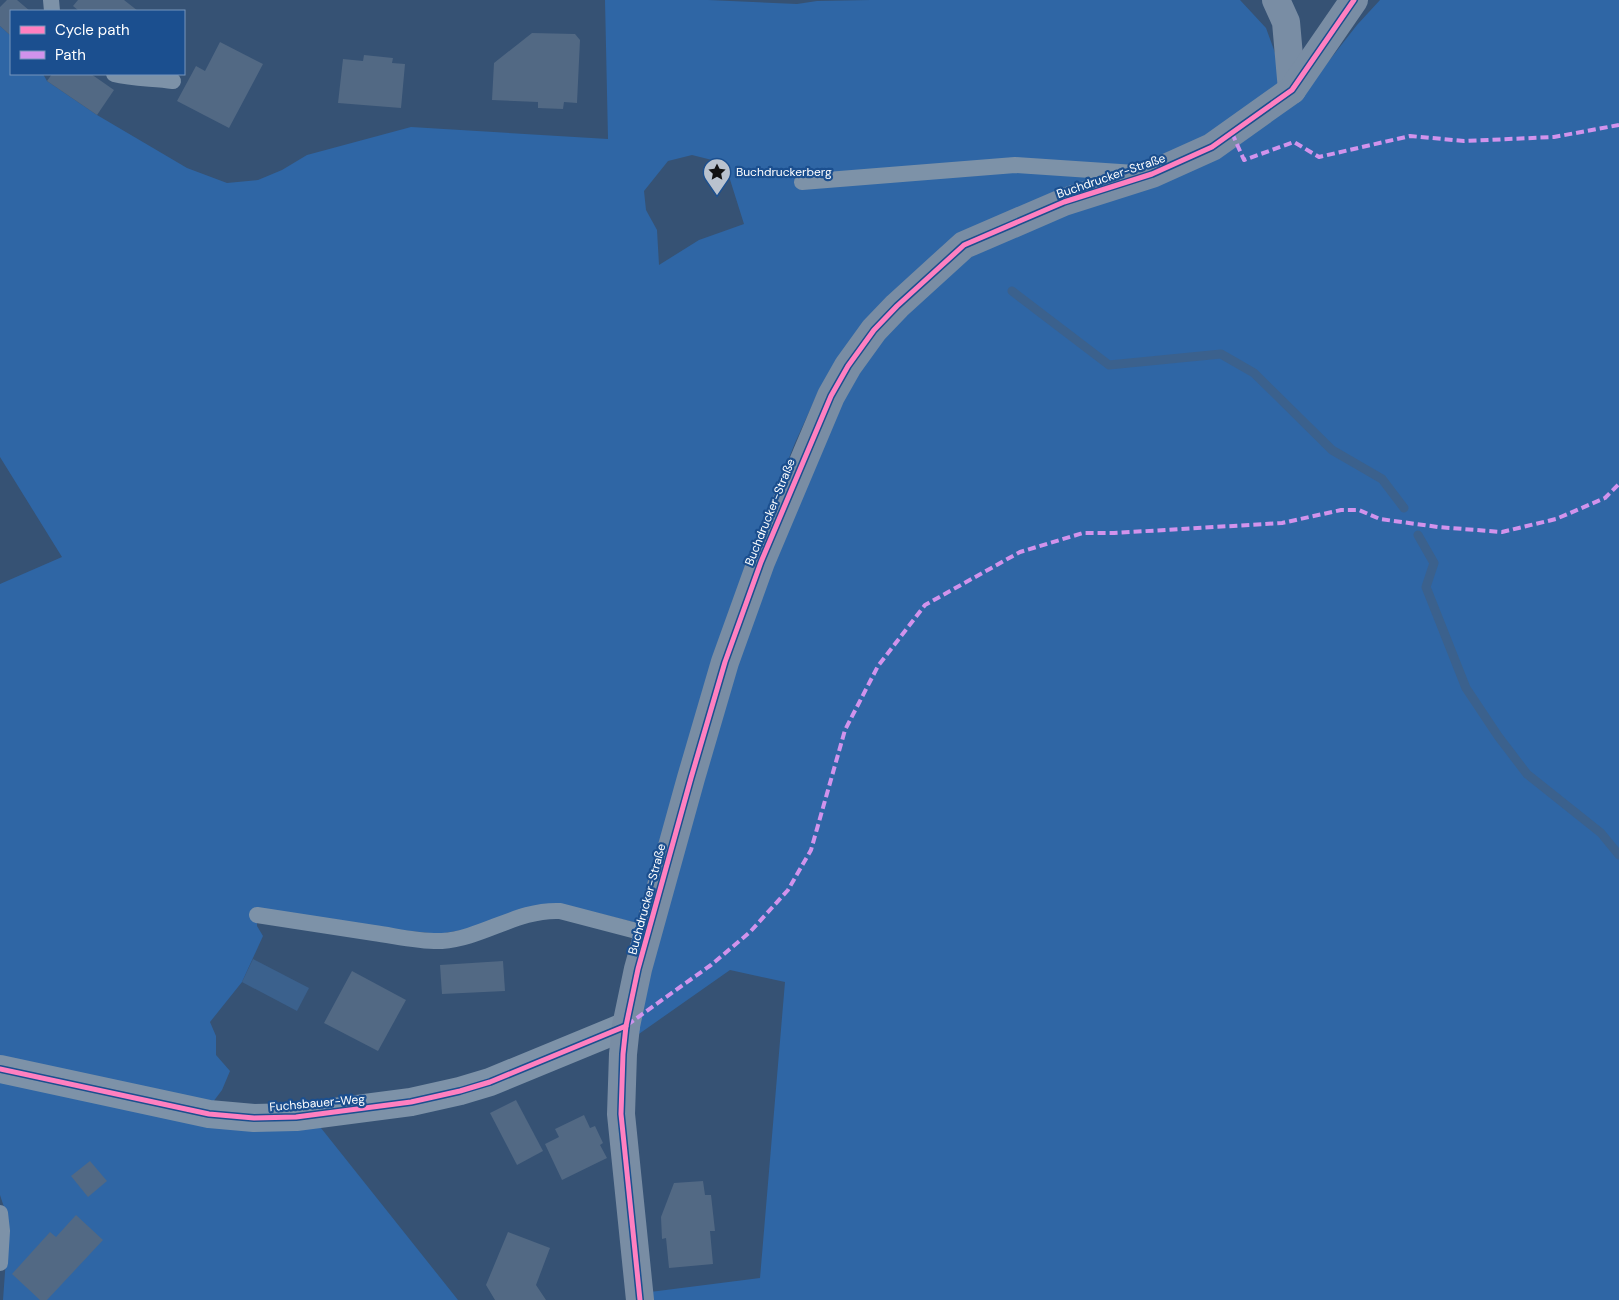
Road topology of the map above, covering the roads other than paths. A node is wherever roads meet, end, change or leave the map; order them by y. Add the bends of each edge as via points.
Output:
1 (1276, 0) edge
2 (1354, 0) edge
3 (120, 75) edge
4 (173, 81) dead end
5 (1292, 90) junction
6 (1152, 174) junction
7 (802, 182) dead end
8 (257, 915) dead end
9 (648, 934) junction
10 (626, 1026) junction
11 (0, 1069) edge
12 (0, 1213) edge
13 (0, 1263) edge
14 (640, 1300) edge

1 - 5 street via 1286,22
2 - 5 street, Buchdrucker-Straße
3 - 4 lane
5 - 6 street, Buchdrucker-Straße via 1212,147
6 - 7 lane via 1015,165
6 - 9 street, Buchdrucker-Straße via 1064,202 964,245 880,324 848,366 830,396 807,448 735,635
8 - 9 lane via 440,941 470,936 534,913 554,911
9 - 10 street, Buchdrucker-Straße
10 - 11 street, Fuchsbauer-Weg via 490,1082 460,1091 411,1102 296,1117 209,1114
10 - 14 street, Buchdrucker-Straße via 621,1114
12 - 13 lane

